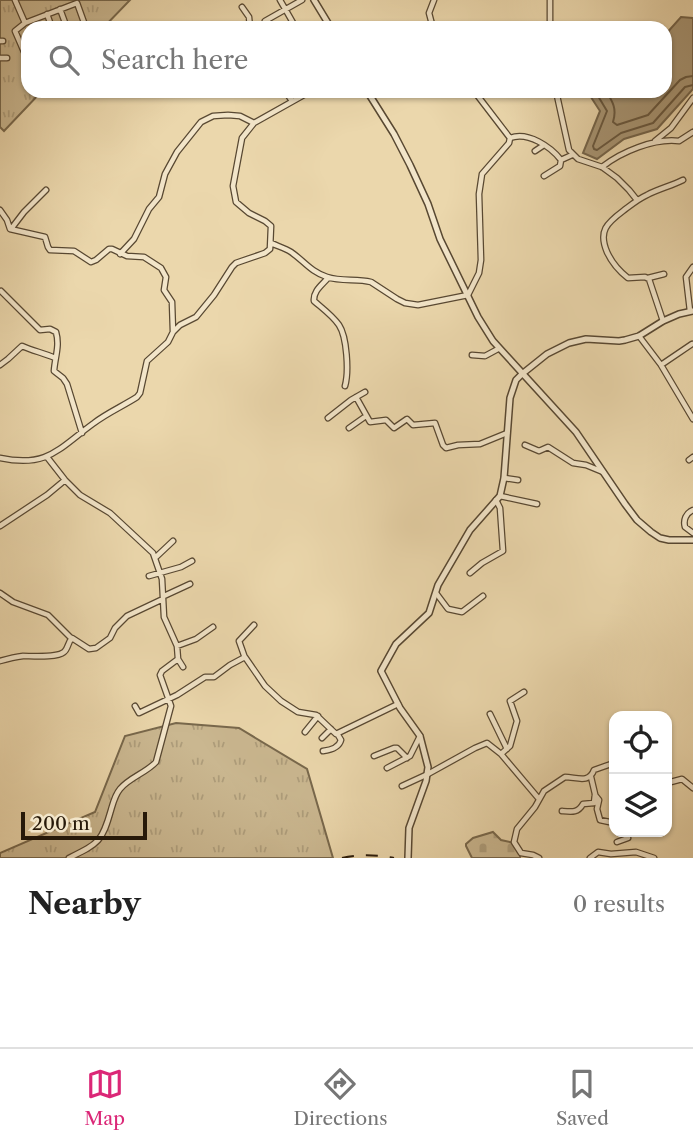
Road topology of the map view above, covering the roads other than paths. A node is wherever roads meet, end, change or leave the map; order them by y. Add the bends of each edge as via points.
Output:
1 (15, 0) edge
2 (280, 0) edge
3 (302, 0) edge
4 (314, 0) edge
5 (434, 0) edge
6 (550, 0) edge
7 (242, 7) dead end
8 (60, 9) junction
9 (285, 10) junction
10 (47, 14) junction
11 (27, 21) edge
12 (30, 21) edge
13 (50, 21) edge
14 (64, 21) edge
15 (83, 21) edge
16 (249, 21) edge
17 (265, 21) dead end
18 (292, 21) edge
19 (327, 21) edge
20 (431, 21) edge
21 (550, 21) edge
22 (21, 27) edge
23 (21, 45) edge
24 (0, 58) edge
25 (7, 58) dead end
26 (290, 98) edge
27 (298, 98) edge
28 (371, 98) edge
29 (479, 98) edge
30 (557, 98) edge
31 (693, 98) edge
32 (292, 101) junction
33 (254, 123) junction
34 (693, 132) edge
35 (510, 138) junction
36 (651, 143) junction
37 (544, 145) junction
38 (535, 152) dead end
39 (573, 155) junction
40 (561, 160) junction
41 (602, 167) junction
42 (544, 176) dead end
43 (683, 180) dead end
44 (46, 190) dead end
45 (637, 200) junction
46 (0, 210) edge
47 (10, 229) junction
48 (271, 243) junction
49 (120, 254) junction
50 (693, 267) edge
51 (664, 274) dead end
52 (328, 278) junction
53 (647, 278) junction
54 (1, 291) edge
55 (468, 295) junction
56 (692, 311) edge
57 (663, 321) junction
58 (173, 332) junction
59 (639, 336) junction
60 (692, 344) edge
61 (498, 349) junction
62 (472, 355) dead end
63 (55, 358) junction
64 (0, 365) edge
65 (661, 365) junction
66 (522, 373) junction
67 (345, 386) dead end
68 (365, 392) dead end
69 (356, 397) junction
70 (366, 416) junction
71 (328, 418) dead end
72 (693, 419) edge
73 (349, 428) dead end
74 (82, 433) junction
75 (507, 433) junction
76 (525, 445) dead end
77 (47, 457) junction
78 (0, 458) edge
79 (604, 473) junction
80 (504, 478) junction
81 (65, 480) junction
82 (518, 480) dead end
83 (498, 498) junction
84 (537, 504) dead end
85 (693, 510) edge
86 (0, 526) edge
87 (693, 533) edge
88 (693, 540) edge
89 (173, 541) dead end
90 (155, 557) junction
91 (192, 561) dead end
92 (160, 572) junction
93 (470, 573) dead end
94 (149, 576) dead end
95 (190, 584) dead end
96 (435, 592) junction
97 (0, 593) edge
98 (483, 596) dead end
99 (163, 597) junction
100 (254, 625) dead end
101 (213, 626) dead end
102 (71, 638) junction
103 (177, 646) junction
104 (246, 657) junction
105 (178, 659) junction
106 (0, 661) edge
107 (183, 667) dead end
108 (524, 692) dead end
109 (170, 699) junction
110 (398, 704) junction
111 (135, 706) dead end
112 (490, 714) dead end
113 (318, 716) junction
114 (331, 729) junction
115 (305, 732) dead end
116 (337, 734) junction
117 (420, 736) junction
118 (321, 738) dead end
119 (507, 749) junction
120 (323, 751) dead end
121 (501, 754) junction
122 (374, 756) dead end
123 (407, 758) junction
124 (609, 765) edge
125 (387, 768) dead end
126 (428, 774) junction
127 (591, 777) junction
128 (672, 782) edge
129 (402, 786) dead end
130 (693, 788) edge
131 (595, 794) junction
132 (539, 799) junction
133 (562, 811) dead end
134 (609, 822) edge
135 (628, 837) edge
136 (617, 842) dead end
137 (69, 858) edge
138 (408, 858) edge
139 (539, 858) edge
140 (590, 858) edge
141 (654, 858) edge

1 - 11 street
2 - 9 street
3 - 9 street
4 - 19 street
5 - 20 street
6 - 21 street
7 - 16 street
8 - 10 street
8 - 14 street
8 - 15 street via 77,3
9 - 17 street
9 - 18 street
10 - 12 street
10 - 13 street
22 - 23 street via 15,31
24 - 25 street
26 - 32 street
27 - 32 street
28 - 55 street via 410,165
29 - 35 street
30 - 39 street
31 - 36 street via 671,128
32 - 33 street
33 - 48 street via 242,138 234,191 236,202 271,226
33 - 49 street via 228,115 201,122 177,152 159,197
34 - 36 street via 678,141
35 - 37 street via 522,136
35 - 55 street via 482,174 481,260
36 - 41 street
37 - 38 street
37 - 40 street
39 - 40 street
39 - 41 street
40 - 42 street via 560,166
41 - 45 street
43 - 45 street
44 - 47 street
45 - 53 street via 607,224 603,242 613,264 628,278
46 - 47 street
47 - 49 street via 45,237 50,250 74,251 89,261 111,248
48 - 52 street
48 - 58 street via 268,252 236,263 196,317
49 - 58 street via 144,257 165,274
50 - 56 street via 686,277
51 - 53 street
52 - 55 street via 365,280 405,303 418,305
52 - 67 street via 313,297 341,330 347,364
53 - 57 street
54 - 63 street via 40,330 56,332
55 - 61 street
56 - 57 street
57 - 59 street
58 - 74 street via 147,361 138,396
59 - 65 street
59 - 66 street via 569,343
60 - 65 street
61 - 62 street via 485,356
61 - 66 street
63 - 64 street via 22,346
63 - 74 street via 54,371 66,384
65 - 72 street
66 - 75 street via 512,391
66 - 79 street via 576,432
68 - 69 street
69 - 70 street
69 - 71 street
70 - 73 street
70 - 75 street via 369,422 386,420 393,428 407,419 413,425 435,423 446,447 480,444
74 - 77 street
75 - 80 street
76 - 79 street via 539,451 548,447 577,465
77 - 78 street via 32,461
77 - 81 street
79 - 88 street via 651,532 669,540
80 - 82 street
80 - 83 street
81 - 86 street
81 - 90 street via 110,513
83 - 84 street
83 - 93 street via 503,551
83 - 96 street via 470,530
85 - 87 street via 684,520
89 - 90 street
90 - 92 street
91 - 92 street
92 - 94 street
92 - 99 street
95 - 99 street
96 - 98 street via 448,608 462,612
96 - 110 street via 429,613 396,644 382,668
97 - 102 street via 48,615
99 - 102 street via 127,616 96,648 89,649
99 - 103 street via 164,617
100 - 104 street via 239,641
101 - 103 street
102 - 106 street via 59,654
103 - 105 street
104 - 109 street
104 - 113 street via 281,701 298,712
105 - 107 street
105 - 109 street via 160,675
108 - 119 street via 510,701 517,721
109 - 111 street via 139,713
109 - 137 street via 156,762 118,791 103,836
110 - 116 street
110 - 117 street
112 - 119 street
113 - 114 street
113 - 115 street
114 - 116 street
114 - 118 street
116 - 120 street via 338,745
117 - 123 street
117 - 126 street
119 - 121 street
121 - 126 street via 484,744
121 - 132 street
122 - 123 street via 397,748
123 - 125 street
124 - 127 street via 595,769
126 - 129 street
126 - 138 street via 408,828
127 - 131 street
127 - 132 street via 565,777 544,790
128 - 130 street via 682,779
131 - 133 street via 594,803 583,804 574,812
131 - 134 street via 600,820
132 - 139 street via 514,837 521,853
135 - 136 street
140 - 141 street via 596,852 632,852

